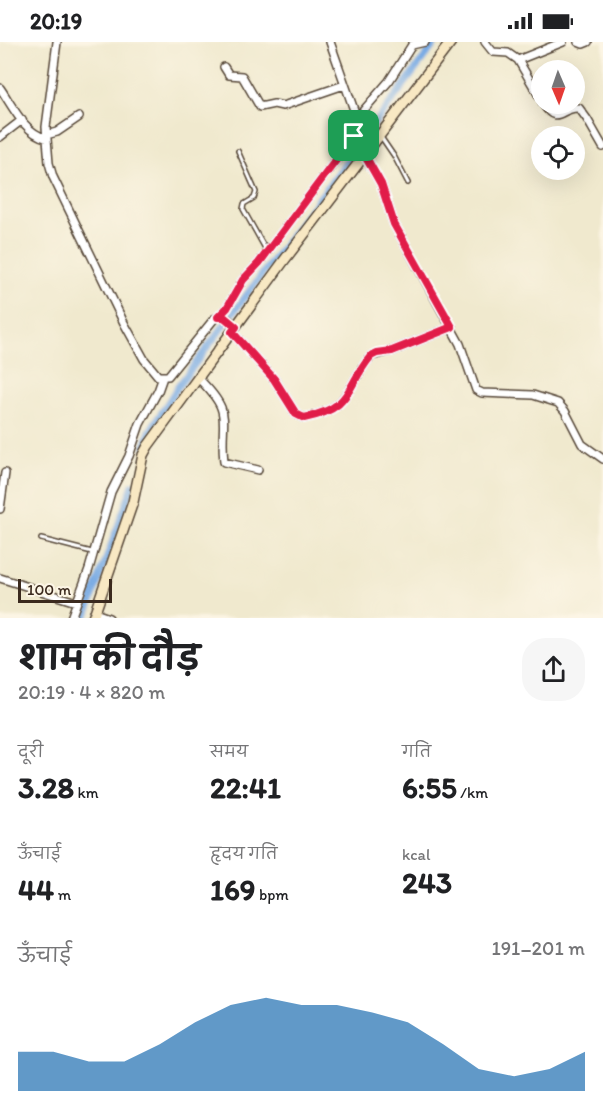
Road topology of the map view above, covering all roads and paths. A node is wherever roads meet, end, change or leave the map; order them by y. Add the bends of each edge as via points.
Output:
1 (57, 42) edge
2 (330, 42) edge
3 (425, 42) edge
4 (451, 42) edge
5 (485, 42) edge
6 (563, 42) edge
7 (578, 42) edge
8 (588, 42) edge
9 (518, 60) junction
10 (224, 67) dead end
11 (531, 83) edge
12 (344, 85) junction
13 (0, 88) edge
14 (583, 114) edge
15 (79, 117) dead end
16 (356, 119) junction
17 (22, 120) junction
18 (379, 136) junction
19 (0, 137) edge
20 (43, 137) junction
21 (356, 138) junction
22 (603, 147) edge
23 (366, 149) junction
24 (238, 151) dead end
25 (408, 183) dead end
26 (267, 252) junction
27 (228, 323) junction
28 (452, 327) junction
29 (163, 377) junction
30 (198, 378) junction
31 (603, 459) edge
32 (258, 470) dead end
33 (5, 473) dead end
34 (0, 509) edge
35 (41, 539) dead end
36 (94, 552) junction
37 (0, 578) edge
38 (76, 602) junction
39 (94, 615) edge
40 (71, 618) edge
41 (109, 618) edge

1 - 20 street
2 - 12 street
3 - 16 street via 412,45 389,81
4 - 18 street
5 - 9 street via 493,52 508,53
6 - 9 street
7 - 8 street
9 - 11 street
10 - 12 street via 229,75 242,76 260,107 283,106
12 - 16 street
13 - 17 street
14 - 22 street
15 - 20 street
16 - 21 street
17 - 19 street
17 - 20 street
18 - 23 street
18 - 25 lane
20 - 29 street via 53,177 115,304 149,366
21 - 23 street
21 - 26 street
23 - 27 street
23 - 28 street via 394,224
24 - 26 lane via 256,192 243,209
26 - 27 street via 243,280 227,308
27 - 28 street via 274,379 296,414 304,418 340,403 371,356
27 - 29 street
27 - 30 street
28 - 31 street via 478,392 533,395 555,402 565,411 582,444
29 - 36 street via 111,492
30 - 32 street via 223,411 224,462
30 - 39 street via 143,455 138,487
33 - 34 street
35 - 36 lane
36 - 38 street
37 - 38 street
38 - 40 street
39 - 41 street

